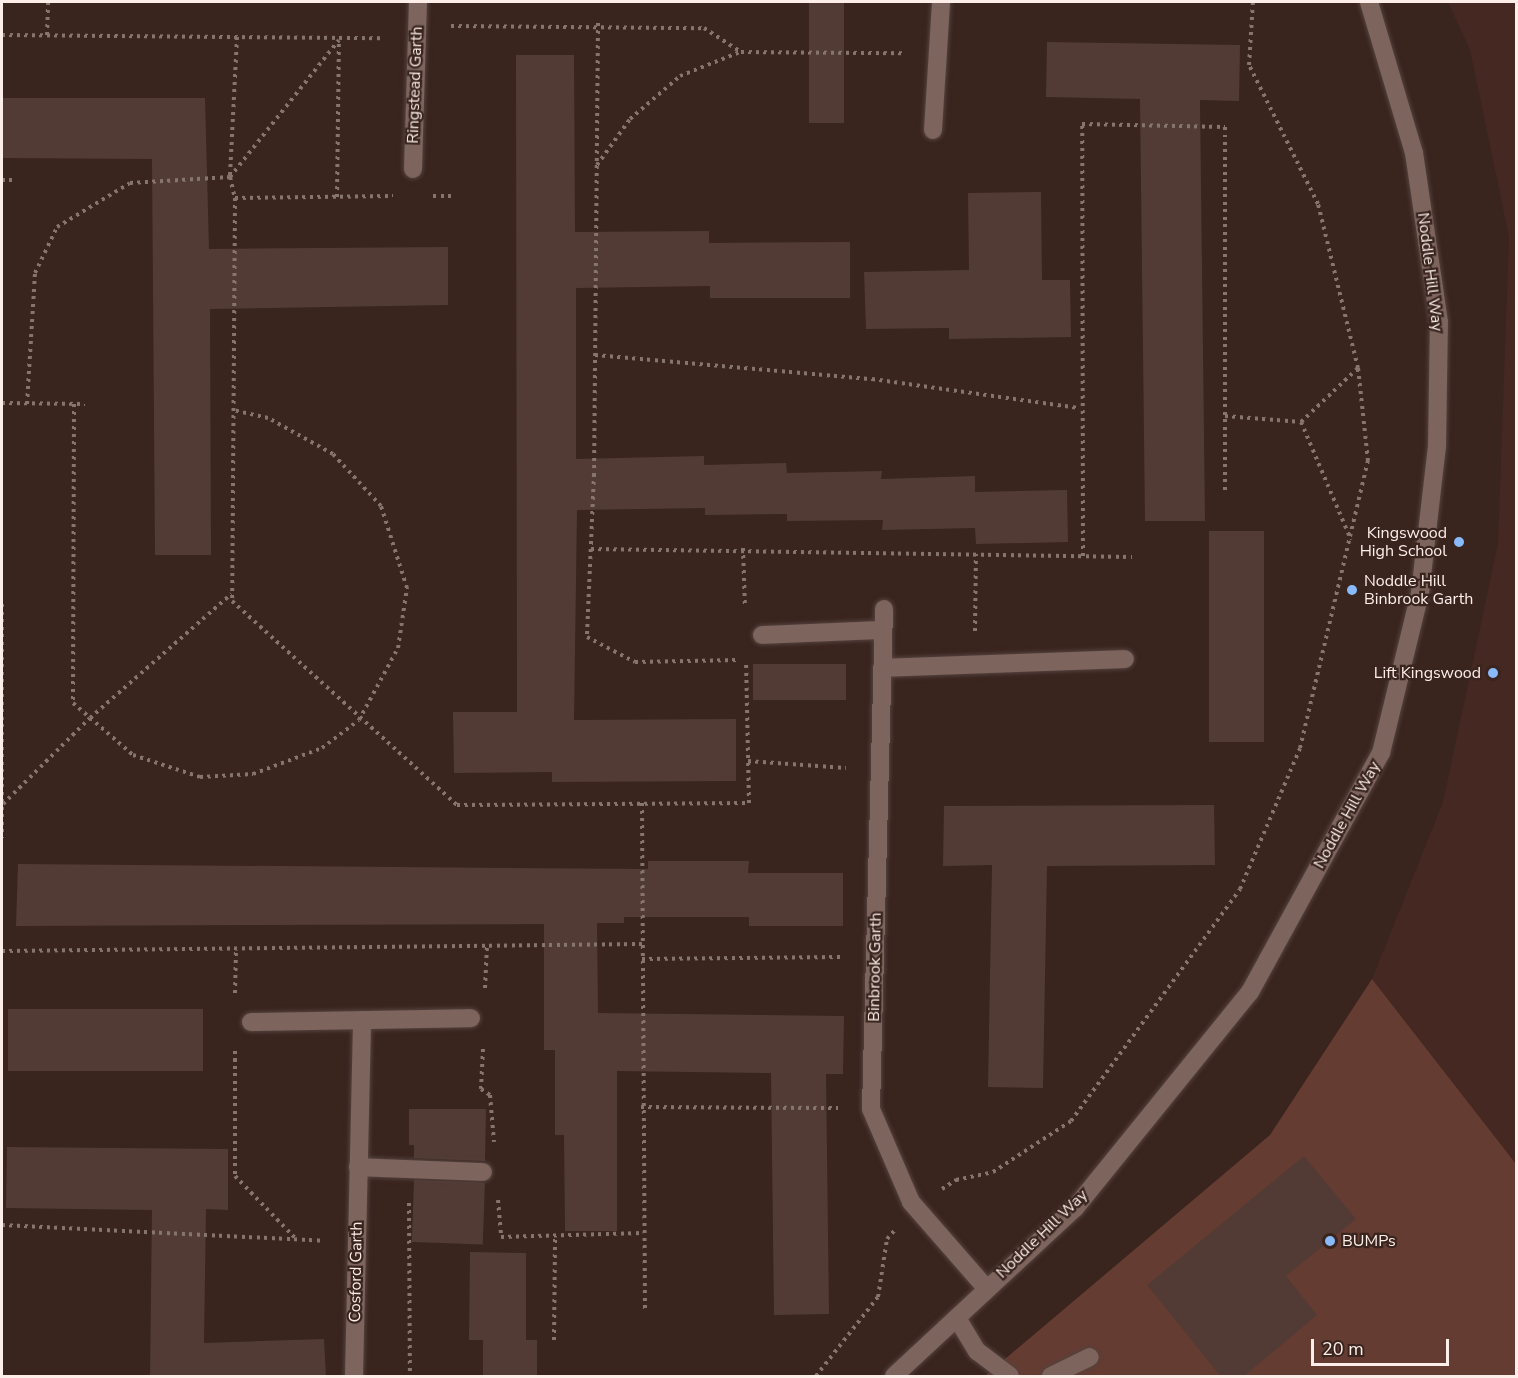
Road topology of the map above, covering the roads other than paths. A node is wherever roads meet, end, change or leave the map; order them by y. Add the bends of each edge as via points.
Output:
1 (418, 2) edge
2 (941, 2) edge
3 (1369, 2) edge
4 (933, 130) dead end
5 (413, 169) dead end
6 (884, 609) dead end
7 (883, 630) junction
8 (762, 634) dead end
9 (1125, 659) dead end
10 (882, 668) junction
11 (471, 1018) dead end
12 (362, 1020) junction
13 (251, 1022) dead end
14 (358, 1167) junction
15 (483, 1172) dead end
16 (986, 1288) junction
17 (957, 1318) junction
18 (1090, 1357) dead end
19 (354, 1377) edge
20 (894, 1377) edge
21 (1010, 1377) edge
22 (1051, 1377) edge

1 - 5 street, Ringstead Garth
2 - 4 street
3 - 16 street, Noddle Hill Way via 1414,153 1439,322 1437,446 1420,593 1381,753 1250,992 1075,1208
6 - 7 street, Binbrook Garth
7 - 8 street
7 - 10 street, Binbrook Garth
9 - 10 street
10 - 16 street, Binbrook Garth via 872,1109 915,1207
11 - 12 street
12 - 13 street
12 - 14 street, Cosford Garth
14 - 15 street
14 - 19 street, Cosford Garth
16 - 17 street, Noddle Hill Way
17 - 20 street, Noddle Hill Way
17 - 21 street via 977,1351
18 - 22 street

